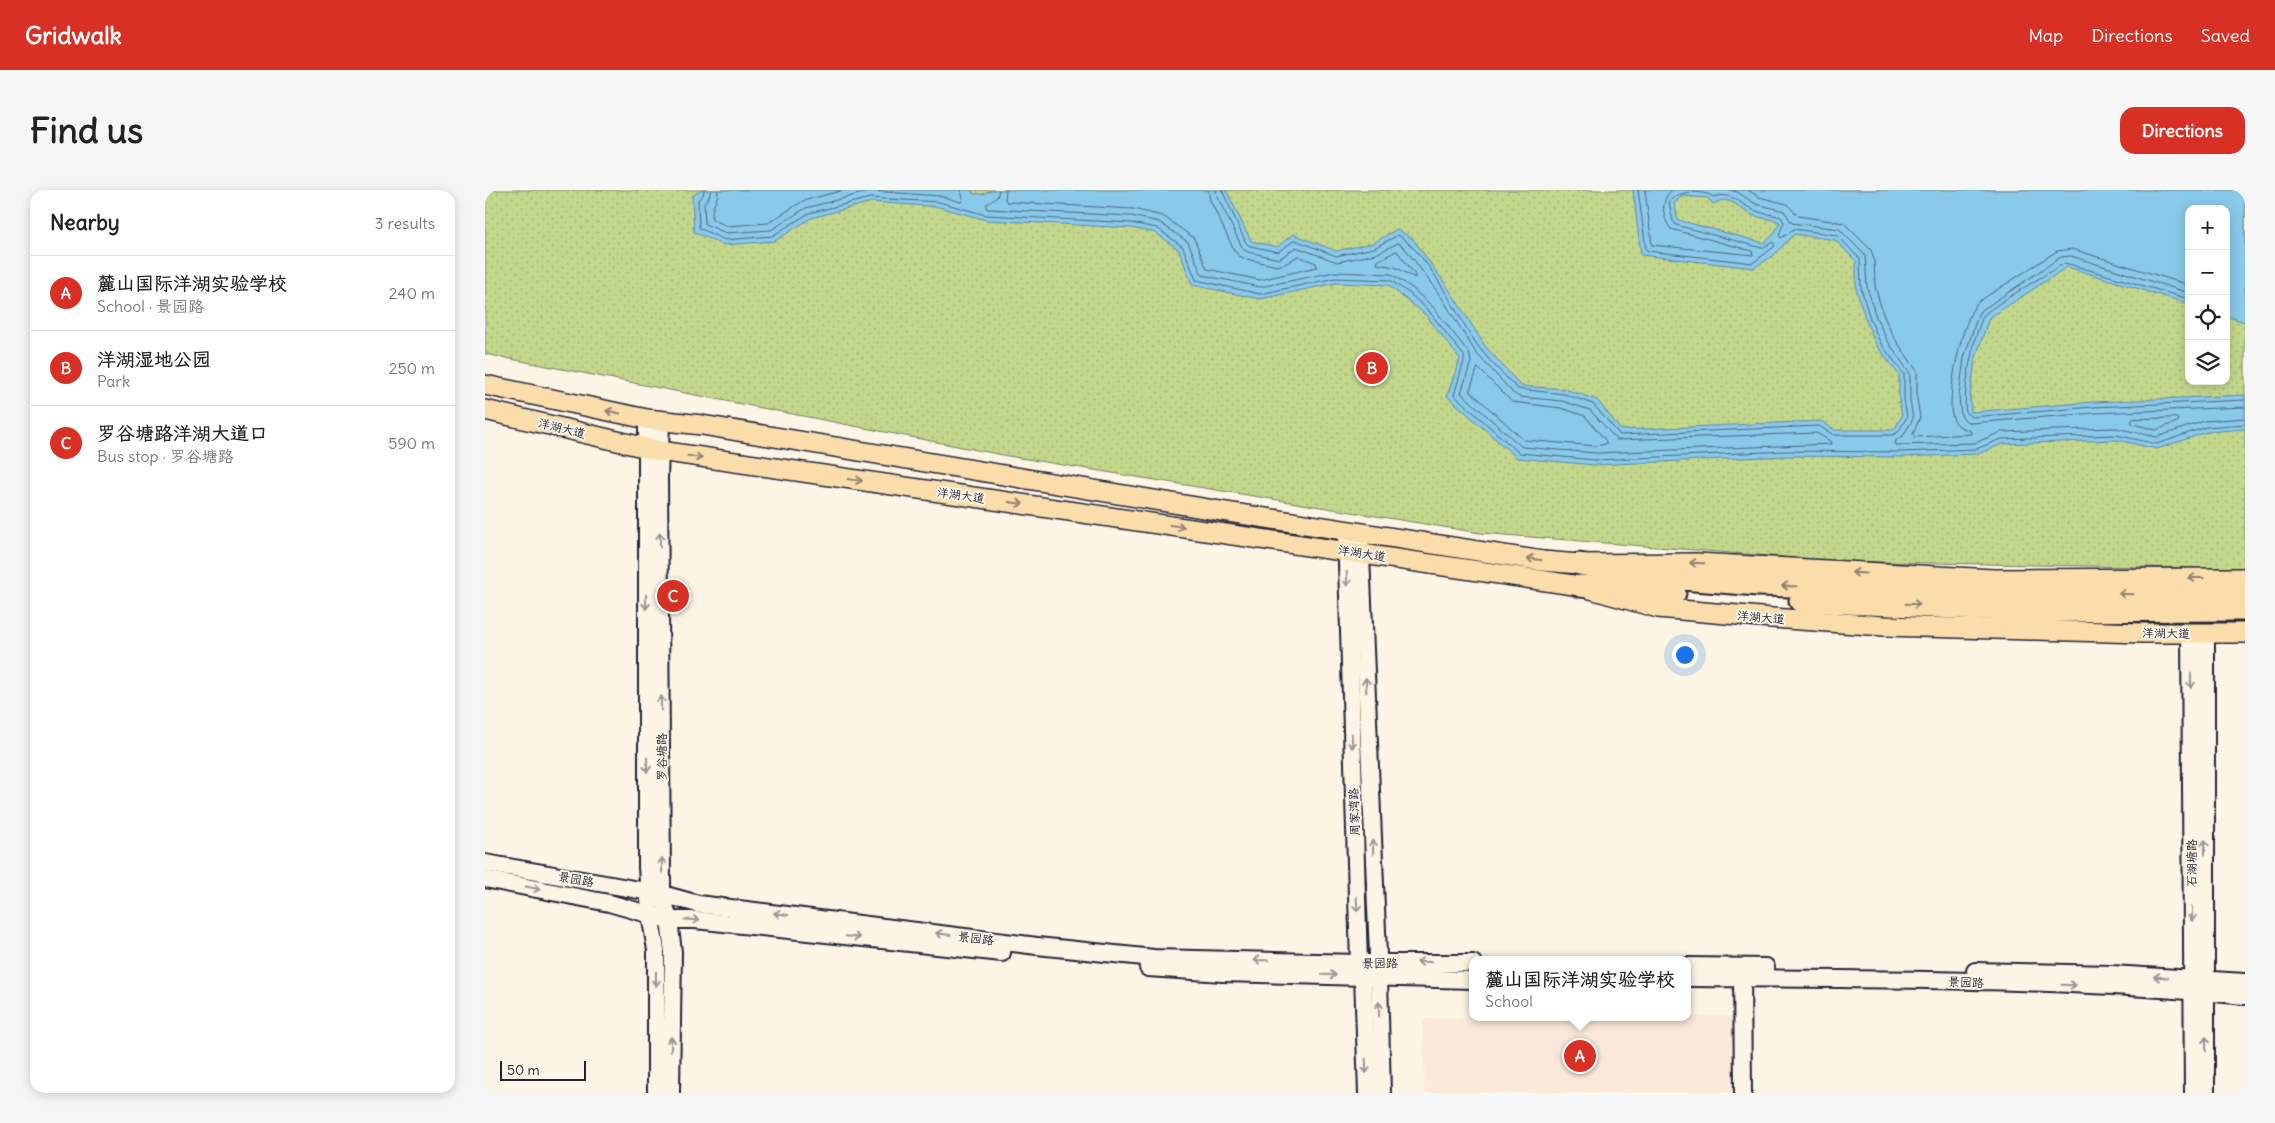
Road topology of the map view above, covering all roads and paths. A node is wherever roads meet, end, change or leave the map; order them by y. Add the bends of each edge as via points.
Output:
1 (485, 385) edge
2 (485, 410) edge
3 (654, 420) junction
4 (653, 450) junction
5 (1353, 531) junction
6 (1353, 552) junction
7 (1579, 564) junction
8 (2245, 578) edge
9 (1580, 586) junction
10 (1759, 592) junction
11 (2245, 595) edge
12 (2245, 610) edge
13 (2198, 633) junction
14 (2245, 633) edge
15 (485, 863) edge
16 (485, 879) edge
17 (655, 893) junction
18 (650, 914) junction
19 (669, 920) junction
20 (1469, 963) edge
21 (1691, 966) edge
22 (1369, 970) junction
23 (1747, 972) junction
24 (1691, 978) edge
25 (1469, 980) edge
26 (2245, 982) edge
27 (2199, 986) junction
28 (2245, 996) edge
29 (655, 1093) edge
30 (671, 1093) edge
31 (1367, 1093) edge
32 (1382, 1093) edge
33 (1743, 1093) edge
34 (1752, 1093) edge
35 (2193, 1093) edge
36 (2206, 1093) edge

3 -> 1 main road, 洋湖大道
2 - 4 main road, 洋湖大道
3 - 4 main road, 罗谷塘路
3 - 5 main road, 洋湖大道 via 702,425
4 -> 6 main road, 洋湖大道
4 - 17 main road, 罗谷塘路
5 - 6 main road, 周家湾路
7 -> 5 main road, 洋湖大道
6 - 9 main road, 洋湖大道
6 - 22 main road, 周家湾路
8 -> 7 main road, 洋湖大道 via 1993,579 1696,563
7 - 10 highway
9 - 10 highway
9 - 13 main road, 洋湖大道 via 1658,608 1772,618 1884,626
11 -> 10 highway
10 -> 12 highway via 2027,610
13 - 14 main road, 洋湖大道
13 - 27 main road, 石湖塘路
15 - 17 main road, 景园路
16 -> 18 main road, 景园路
17 - 18 main road, 罗谷塘路
17 - 19 main road, 罗谷塘路
22 -> 17 main road, 景园路 via 1155,958 1037,946 698,904
18 - 19 main road, 景园路
18 -> 29 main road, 罗谷塘路 via 656,950
19 -> 22 main road, 景园路 via 695,920 1155,969
30 -> 19 main road, 罗谷塘路 via 673,952
20 -> 22 main road, 景园路
21 - 23 main road, 景园路
22 - 25 main road, 景园路
22 -> 31 main road, 周家湾路
32 -> 22 main road, 周家湾路
23 - 24 main road, 景园路
23 - 27 main road, 景园路 via 2119,987
23 - 33 main road
23 - 34 main road
26 - 27 main road, 景园路
27 - 28 main road, 景园路
27 - 35 main road, 石湖塘路
36 -> 27 main road, 石湖塘路

